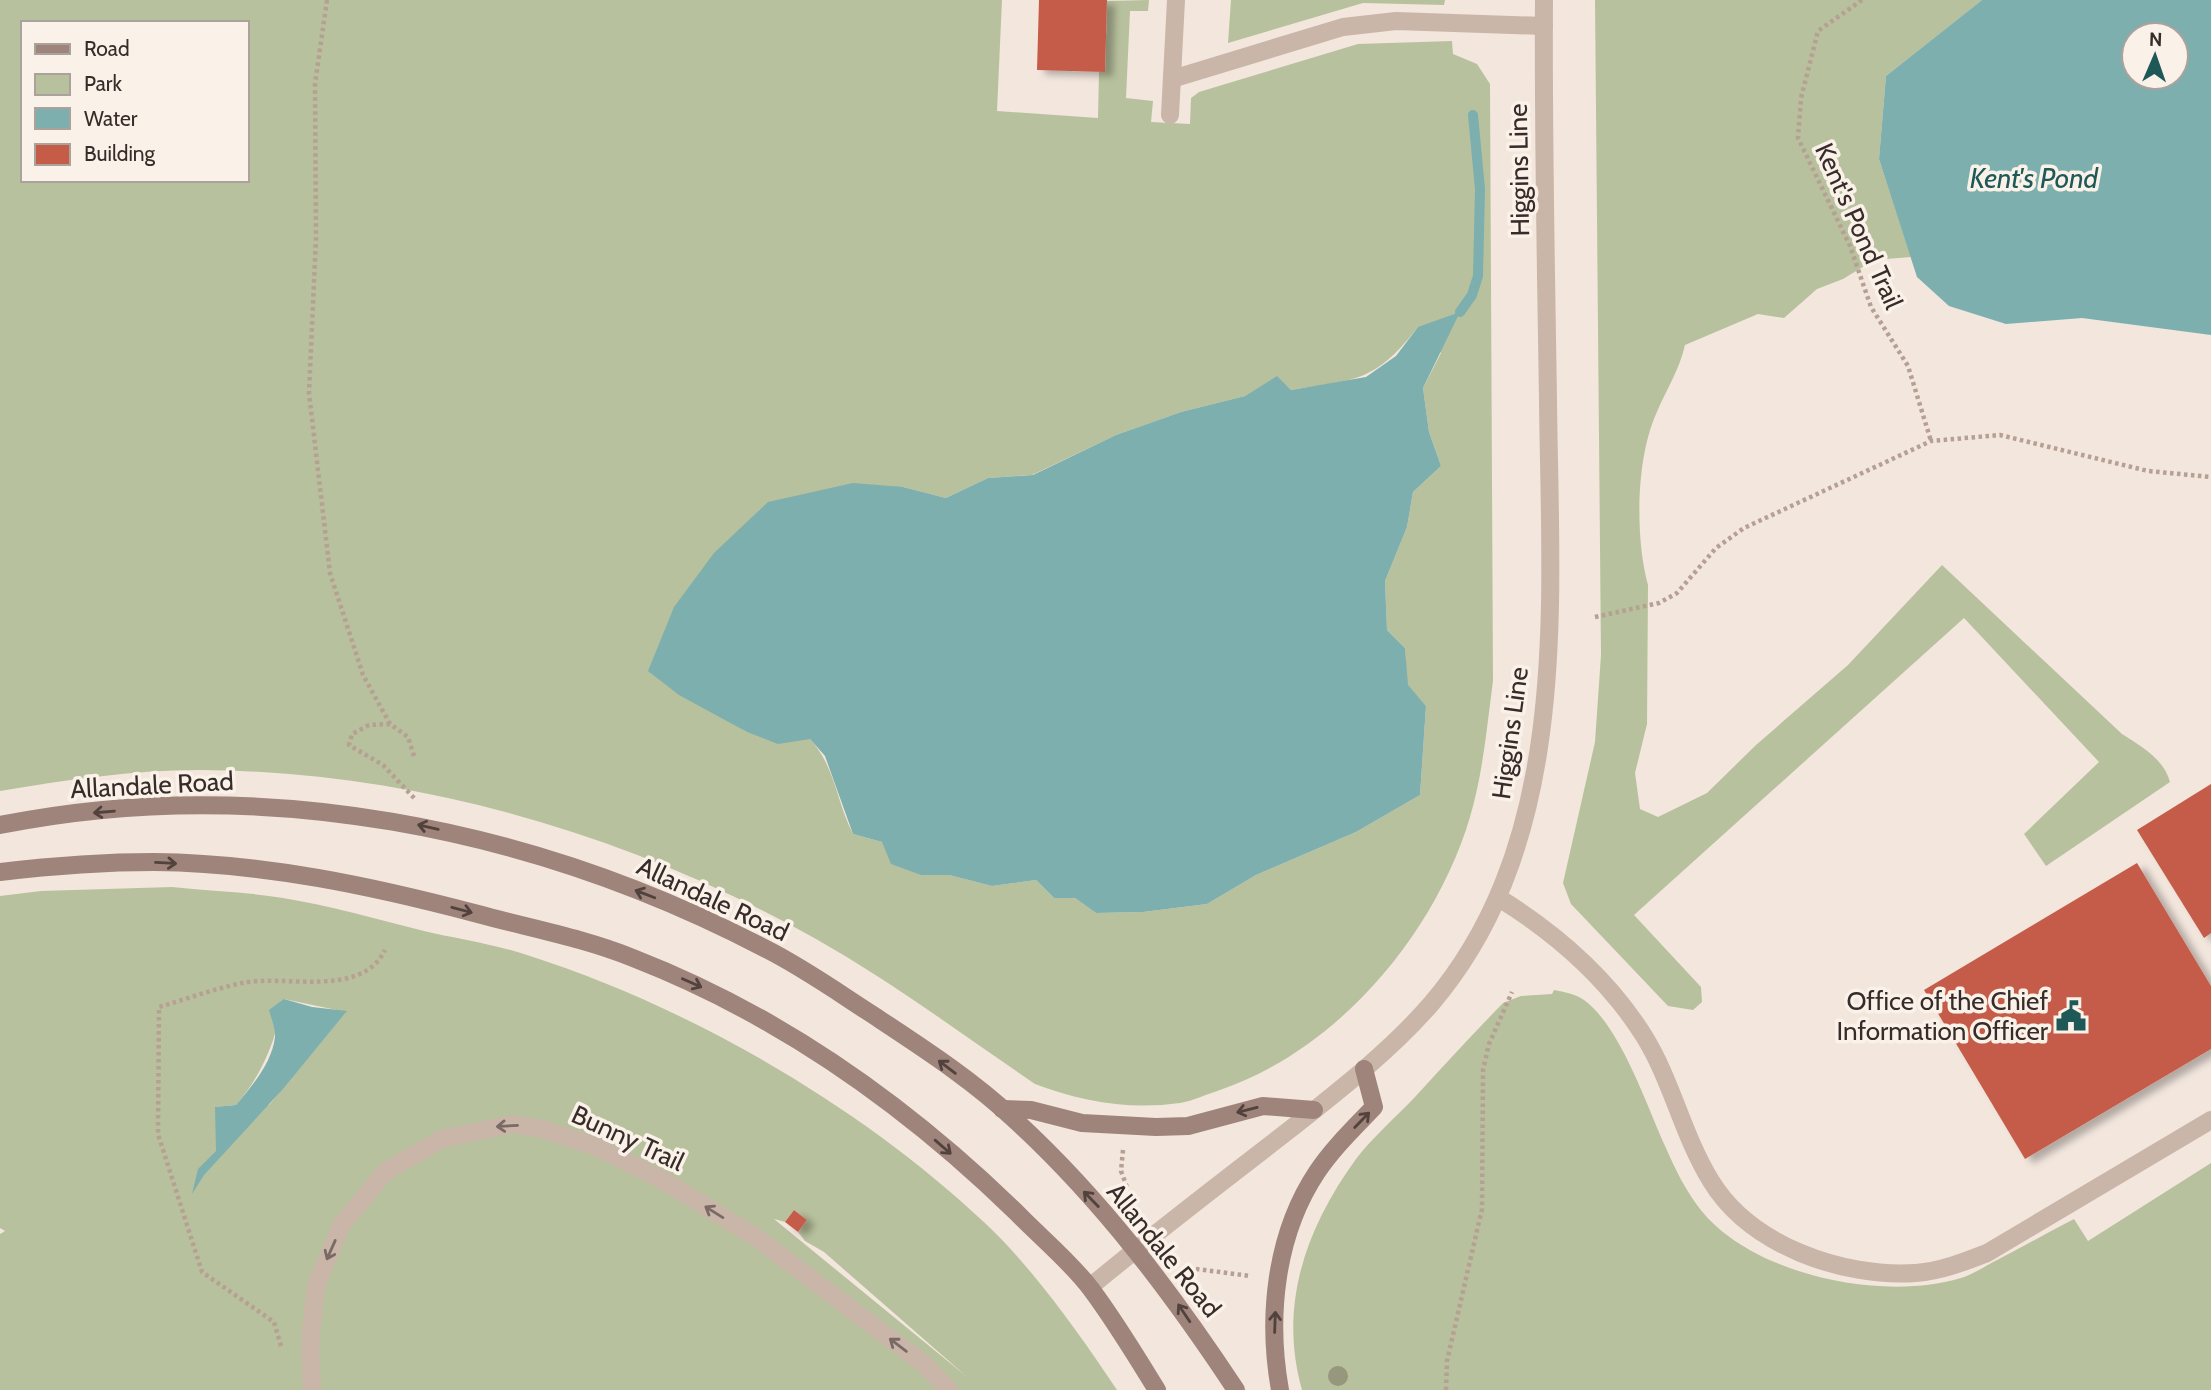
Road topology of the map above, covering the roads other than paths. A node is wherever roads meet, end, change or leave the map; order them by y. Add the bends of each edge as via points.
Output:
1 (1176, 0) edge
2 (1544, 0) edge
3 (1544, 26) junction
4 (1172, 79) junction
5 (1170, 115) dead end
6 (0, 825) edge
7 (0, 872) edge
8 (1499, 898) junction
9 (1364, 1069) junction
10 (1002, 1109) junction
11 (1314, 1110) junction
12 (2211, 1120) edge
13 (1137, 1250) junction
14 (1090, 1287) junction
15 (312, 1390) edge
16 (949, 1390) edge
17 (1157, 1390) edge
18 (1236, 1390) edge
19 (1280, 1390) edge

1 - 4 street
2 - 3 street, Higgins Line
3 - 4 street via 1396,21 1343,27
3 - 8 street, Higgins Line via 1548,636 1539,746 1517,850
4 - 5 street
10 -> 6 main road, Allandale Road via 916,1043 767,949 678,907 493,843 352,814 251,806 168,806
7 -> 14 main road via 69,864 155,862 282,872 431,902 629,956 770,1023 902,1111 988,1185
8 - 9 street, Higgins Line via 1475,943 1432,1003
8 - 12 street via 1552,933 1621,1003 1646,1038 1710,1179 1727,1205 1748,1225 1774,1239 1841,1265 1915,1273 1950,1267 1987,1253
9 - 11 street, Higgins Line
19 -> 9 main road via 1274,1355 1281,1256 1315,1175 1374,1107
11 -> 10 main road via 1263,1106 1188,1126 1146,1127 1083,1123 1031,1110
13 -> 10 main road, Allandale Road
11 - 13 street, Higgins Line
13 - 14 street, Higgins Line
18 -> 13 main road, Allandale Road
14 - 17 main road
16 -> 15 street, Bunny Trail via 924,1364 754,1236 661,1179 592,1145 513,1124 441,1139 385,1172 342,1224 316,1284 310,1343

